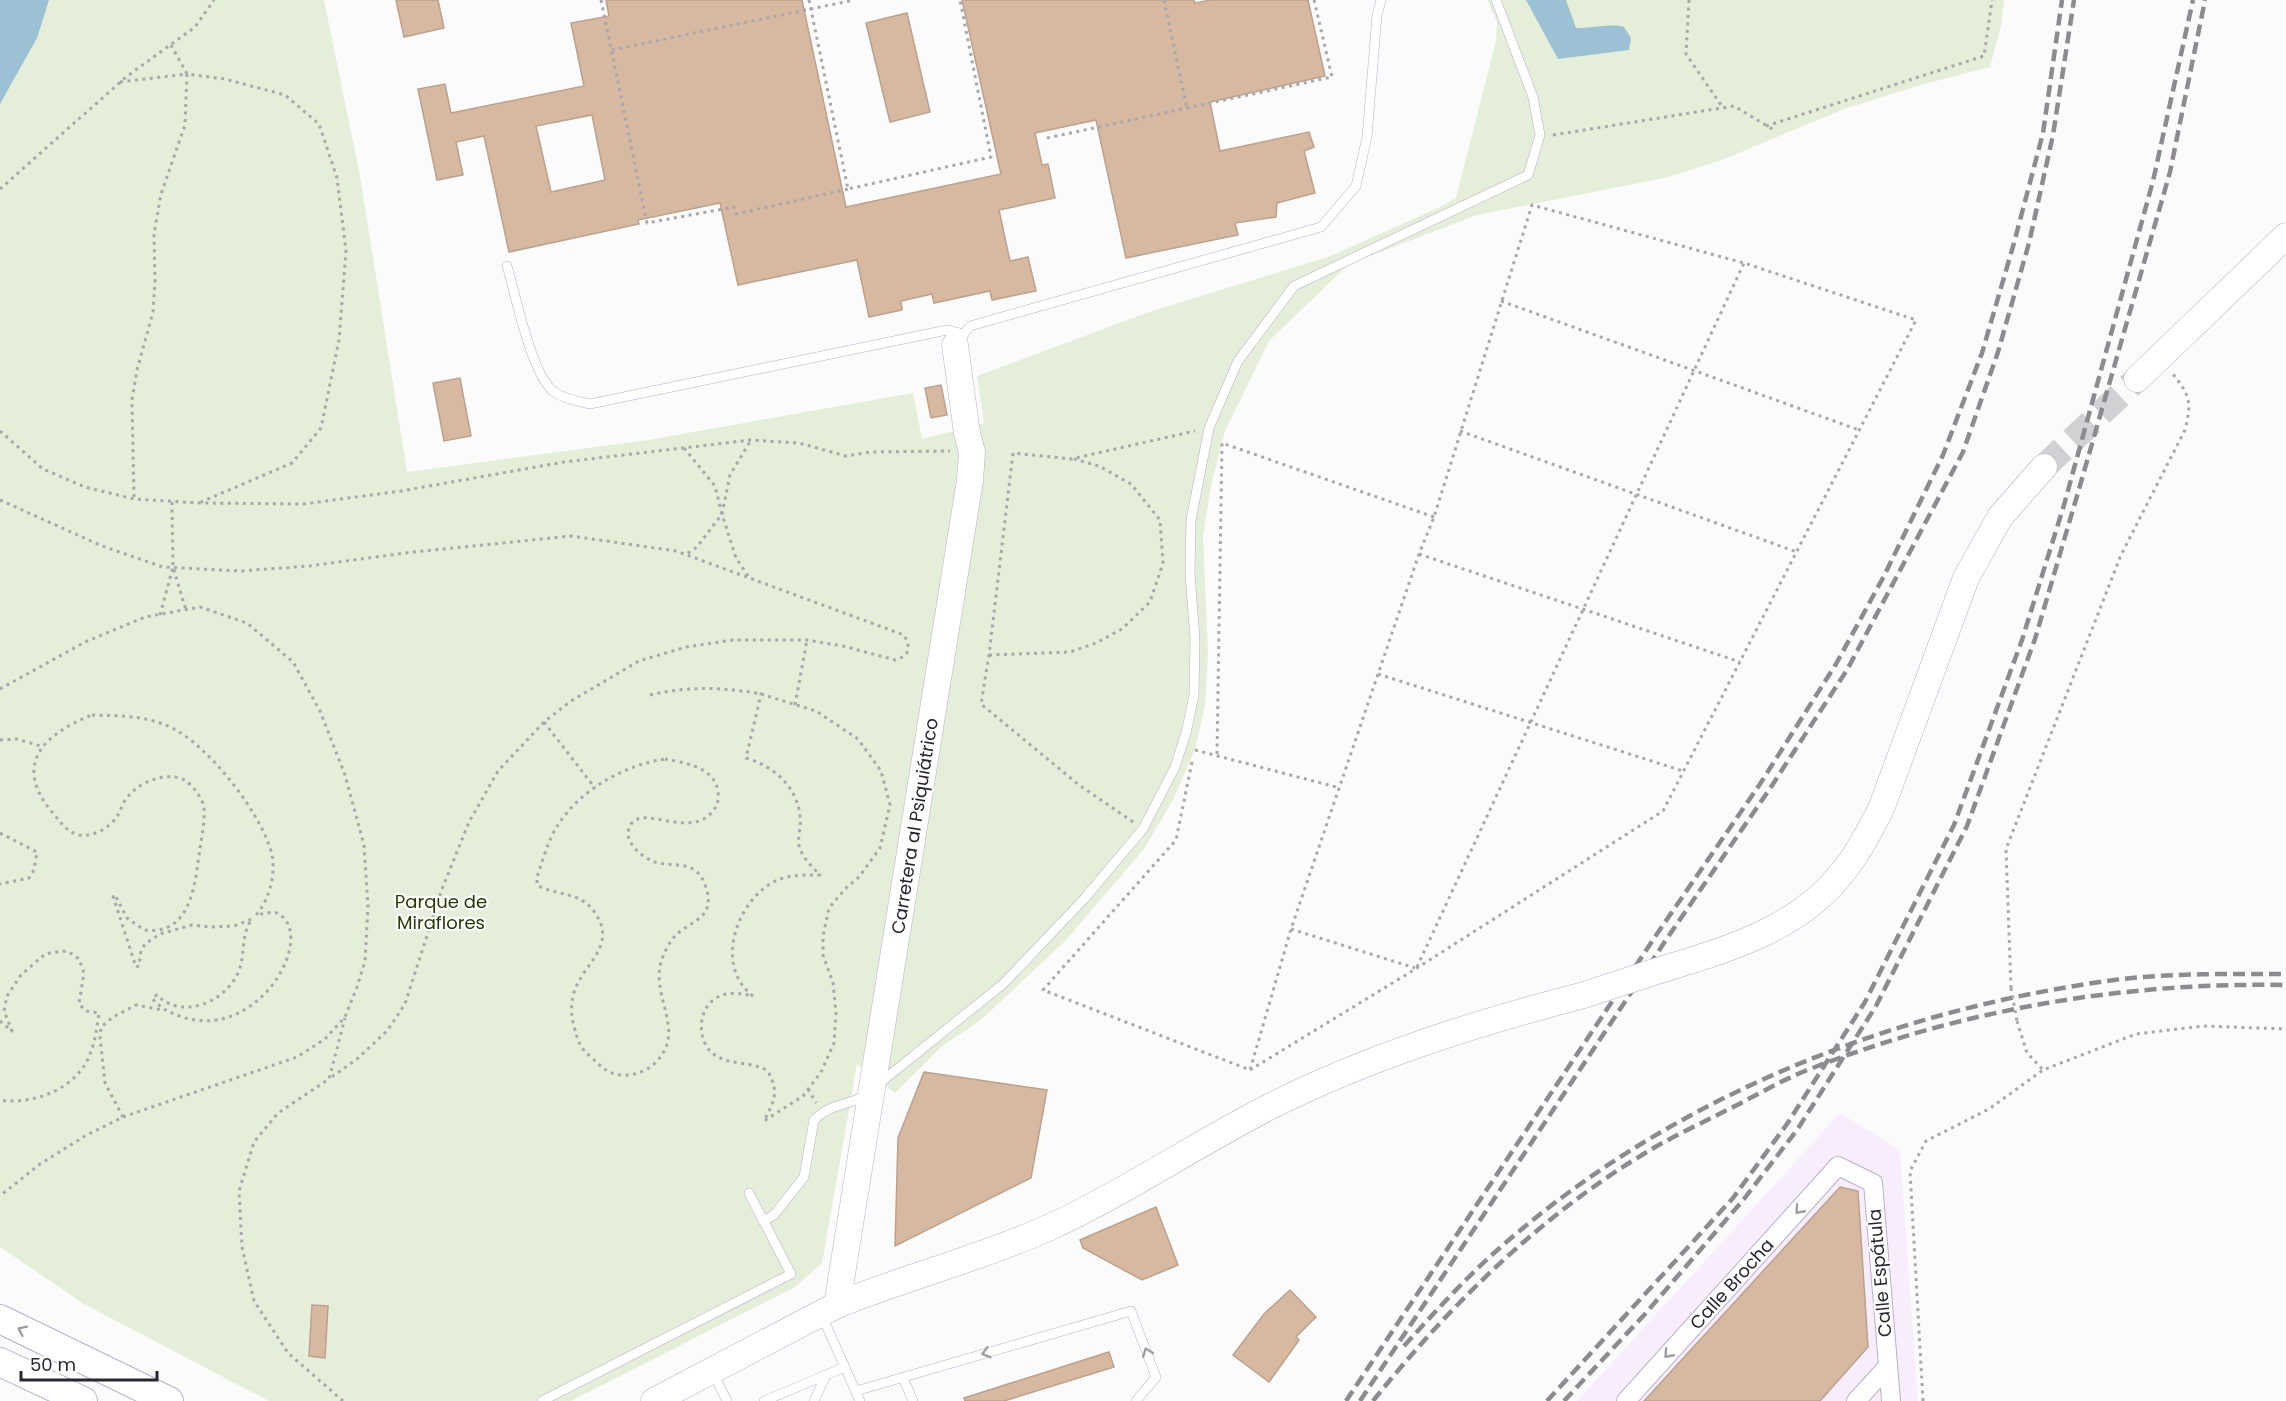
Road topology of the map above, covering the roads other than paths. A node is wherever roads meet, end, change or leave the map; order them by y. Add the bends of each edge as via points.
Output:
1 (1381, 0) edge
2 (1496, 0) edge
3 (2286, 236) edge
4 (507, 266) dead end
5 (959, 340) junction
6 (2137, 379) tunnel mouth
7 (2044, 467) tunnel mouth
8 (874, 1089) junction
9 (1838, 1166) joint
10 (749, 1193) dead end
11 (763, 1221) junction
12 (829, 1310) junction
13 (0, 1319) edge
14 (0, 1362) edge
15 (1888, 1366) junction
16 (845, 1367) junction
17 (712, 1371) junction
18 (826, 1375) junction
19 (903, 1377) junction
20 (856, 1392) junction
21 (83, 1401) edge
22 (169, 1401) edge
23 (542, 1401) edge
24 (654, 1401) edge
25 (728, 1401) edge
26 (764, 1401) edge
27 (814, 1401) edge
28 (860, 1401) edge
29 (913, 1401) edge
30 (1136, 1401) edge
31 (1626, 1401) edge
32 (1857, 1401) edge
33 (1891, 1401) edge

1 - 5 lane via 1367,137 1356,186 1321,227 969,326
2 - 8 lane via 1533,97 1540,135 1528,175 1294,286 1238,361 1209,428 1191,520 1194,695 1175,767 1143,829 1084,899 1003,984
3 - 6 street
4 - 5 lane via 534,359 545,381 562,396 590,404 942,331 955,331
5 - 8 street, Carretera al Psiquiátrico via 972,452 970,480
7 - 12 street, bridge via 2000,517 1977,555 1881,809 1864,841 1838,879 1788,922 1660,970 1439,1038 1356,1068 1271,1106 1047,1228
8 - 11 lane via 857,1100 832,1106 814,1120 804,1177 774,1215
8 - 12 street, Carretera al Psiquiátrico
9 - 15 street, Calle Espátula via 1873,1183
9 -> 31 street, Calle Brocha
10 - 11 lane
11 - 23 lane via 791,1274
12 - 16 lane
12 - 17 street
22 -> 13 main road
14 - 21 main road
15 - 32 street
15 - 33 street, Calle Espátula
16 - 18 lane
16 - 20 lane
17 - 24 street
17 - 25 lane
18 - 26 lane
18 - 27 lane
19 - 20 lane
19 - 29 lane
30 -> 19 lane via 1156,1377 1131,1311
20 - 28 lane

